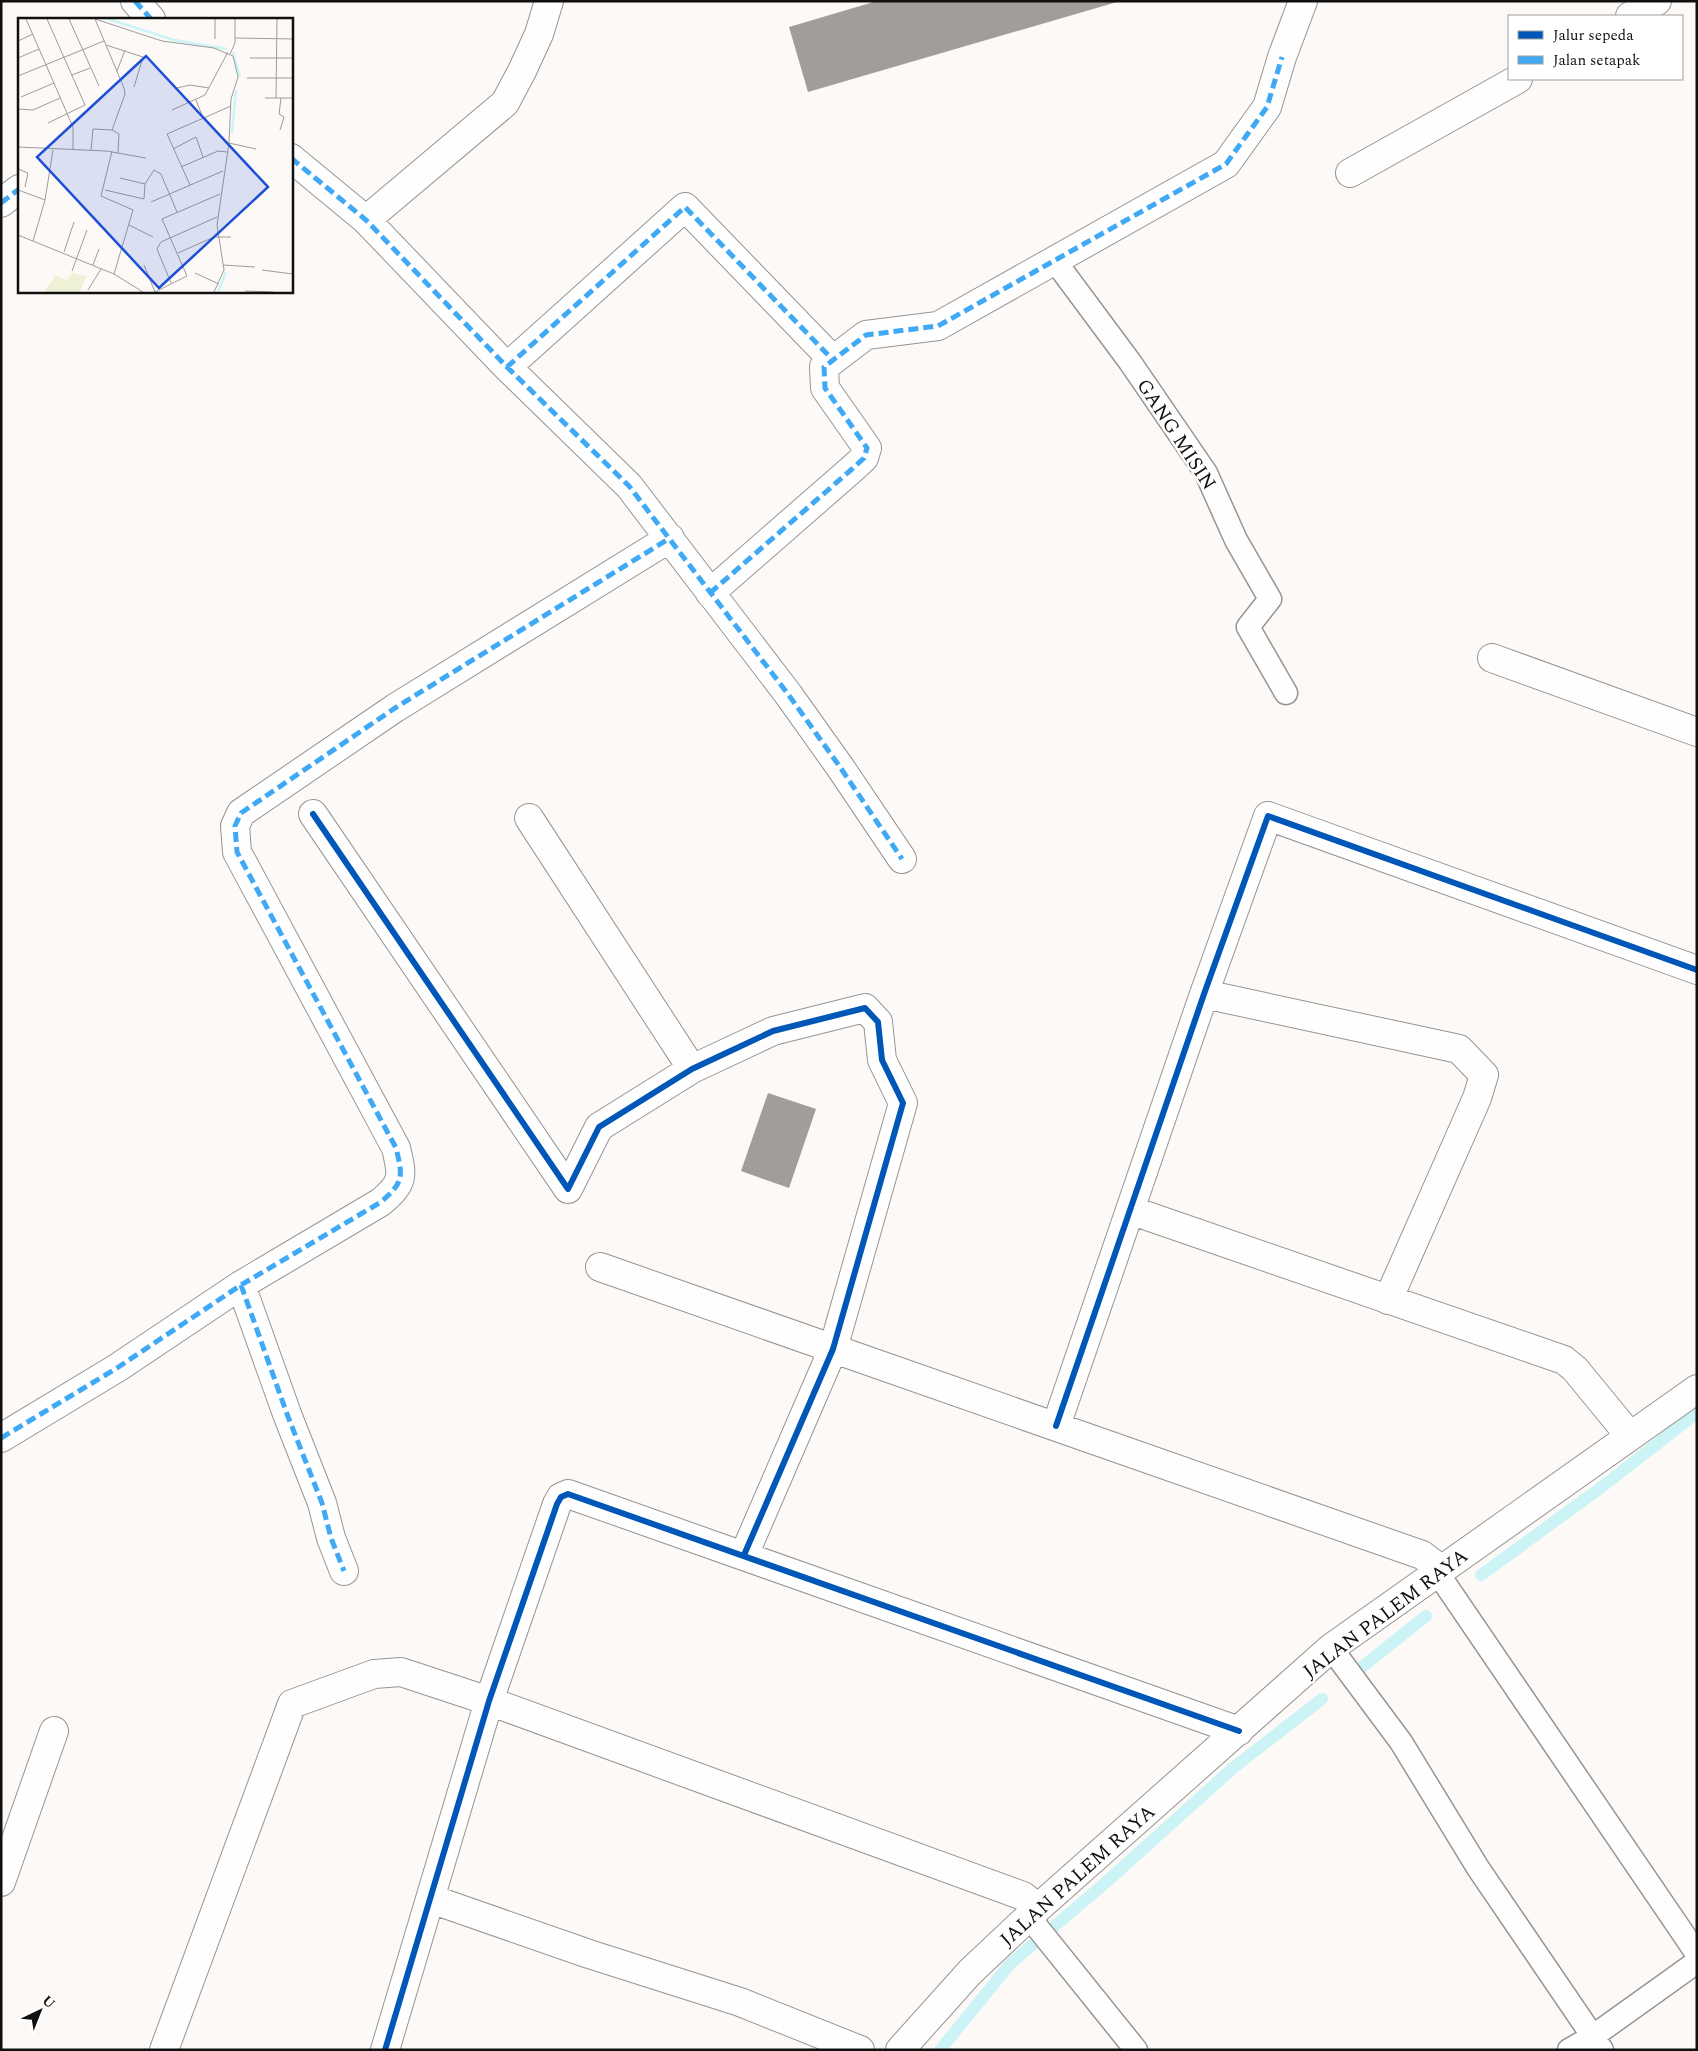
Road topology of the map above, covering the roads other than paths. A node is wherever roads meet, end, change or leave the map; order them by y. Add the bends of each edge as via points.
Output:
1 (135, 1) edge
2 (549, 1) edge
3 (1303, 1) edge
4 (1657, 1) edge
5 (1632, 15) edge
6 (150, 18) edge
7 (1516, 80) edge
8 (292, 159) edge
9 (1350, 172) dead end
10 (18, 190) edge
11 (1, 203) edge
12 (366, 220) junction
13 (1055, 261) junction
14 (832, 359) junction
15 (507, 367) junction
16 (670, 538) junction
17 (710, 593) junction
18 (1492, 658) dead end
19 (1286, 693) dead end
20 (1697, 732) edge
21 (313, 814) dead end
22 (529, 818) dead end
23 (902, 859) dead end
24 (1696, 967) edge
25 (1204, 994) junction
26 (692, 1069) junction
27 (1130, 1210) junction
28 (600, 1267) dead end
29 (241, 1285) junction
30 (1388, 1300) junction
31 (833, 1349) junction
32 (1697, 1389) edge
33 (1056, 1426) junction
34 (1630, 1436) junction
35 (1, 1438) edge
36 (744, 1555) junction
37 (1439, 1571) junction
38 (344, 1572) dead end
39 (1331, 1648) junction
40 (489, 1701) junction
41 (54, 1731) dead end
42 (1239, 1731) junction
43 (1, 1882) edge
44 (431, 1899) junction
45 (1034, 1917) junction
46 (1597, 2043) edge
47 (164, 2050) edge
48 (385, 2050) edge
49 (860, 2050) edge
50 (900, 2050) edge
51 (1136, 2050) edge
52 (1569, 2050) edge

1 - 6 street
2 - 12 street via 538,34 505,103
3 - 13 street via 1267,107 1226,164
4 - 5 street
7 - 9 street
8 - 12 street
10 - 11 street
12 - 15 street
13 - 14 street via 938,326 866,335
13 - 19 lane, GANG MISIN via 1135,368 1206,473 1236,540 1270,599 1248,627
14 - 15 street via 685,207
14 - 17 street via 824,367 825,388 867,448 866,455
15 - 16 street via 629,486
16 - 17 street
16 - 29 street via 395,708 241,813 235,826 237,852 396,1148 402,1169 396,1189 381,1202
17 - 23 street via 794,702
18 - 20 street
21 - 26 street via 568,1189 599,1127
22 - 26 street
24 - 25 street via 1268,816
25 - 27 street
25 - 30 street via 1459,1049 1484,1075 1477,1098
26 - 31 street via 773,1031 865,1008 878,1022 882,1060 903,1103
27 - 30 street
27 - 33 street
28 - 31 street
29 - 35 street via 117,1368
29 - 38 street via 322,1503
30 - 34 street via 1564,1360
31 - 33 street
31 - 36 street
32 - 34 street, JALAN PALEM RAYA
33 - 37 street via 1422,1555
34 - 37 street, JALAN PALEM RAYA
36 - 40 street via 575,1496 561,1497
36 - 42 street
37 - 39 street, JALAN PALEM RAYA
37 - 46 lane via 1695,1951 1697,1958 1694,1964
39 - 42 street, JALAN PALEM RAYA
39 - 46 lane via 1400,1742 1478,1868
40 - 44 street
40 - 45 street via 1024,1896
40 - 47 street via 401,1672 374,1674 292,1704
41 - 43 street
42 - 45 street, JALAN PALEM RAYA
44 - 48 street
44 - 49 street via 740,2002
45 - 50 street, JALAN PALEM RAYA via 970,1972
45 - 51 lane via 1054,1950
46 - 52 lane

